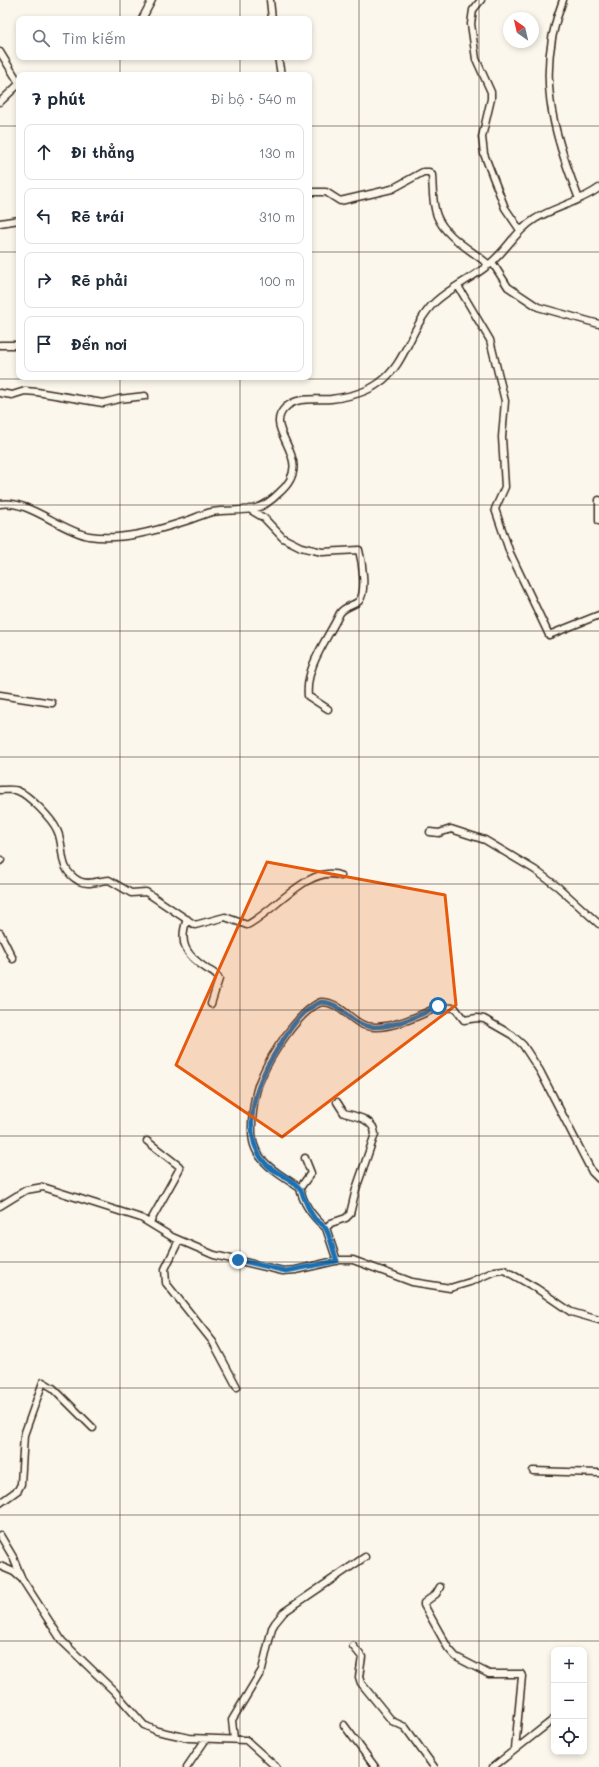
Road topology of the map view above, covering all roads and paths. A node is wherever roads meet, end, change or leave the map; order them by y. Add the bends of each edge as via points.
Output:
1 (152, 0) edge
2 (270, 0) edge
3 (481, 0) edge
4 (563, 0) edge
5 (144, 16) edge
6 (272, 16) edge
7 (0, 52) edge
8 (278, 60) edge
9 (280, 72) edge
10 (16, 78) edge
11 (16, 86) edge
12 (0, 102) edge
13 (599, 188) edge
14 (312, 192) edge
15 (579, 199) junction
16 (16, 220) edge
17 (0, 223) edge
18 (520, 230) junction
19 (491, 263) junction
20 (458, 286) junction
21 (599, 324) edge
22 (0, 345) edge
23 (16, 345) edge
24 (0, 393) edge
25 (145, 396) dead end
26 (599, 500) edge
27 (0, 504) edge
28 (249, 509) junction
29 (599, 521) edge
30 (599, 615) edge
31 (0, 696) edge
32 (52, 703) dead end
33 (328, 709) dead end
34 (0, 790) edge
35 (430, 832) dead end
36 (341, 876) dead end
37 (187, 920) junction
38 (599, 924) edge
39 (0, 933) edge
40 (13, 959) dead end
41 (211, 1004) dead end
42 (337, 1102) dead end
43 (147, 1141) dead end
44 (305, 1158) dead end
45 (599, 1179) edge
46 (300, 1188) junction
47 (0, 1206) edge
48 (150, 1222) junction
49 (326, 1228) junction
50 (179, 1240) junction
51 (337, 1261) junction
52 (599, 1320) edge
53 (237, 1387) dead end
54 (93, 1428) dead end
55 (533, 1470) dead end
56 (599, 1473) edge
57 (0, 1503) edge
58 (0, 1535) edge
59 (365, 1557) dead end
60 (0, 1566) edge
61 (22, 1579) junction
62 (440, 1587) dead end
63 (353, 1646) dead end
64 (551, 1721) edge
65 (344, 1725) dead end
66 (206, 1739) junction
67 (234, 1739) junction
68 (515, 1749) junction
69 (187, 1767) edge
70 (276, 1767) edge
71 (375, 1767) edge
72 (434, 1767) edge
73 (493, 1767) edge

1 - 5 street
2 - 6 street
3 - 18 street via 473,10 471,24 476,59 491,92 482,137 484,154 505,208
4 - 15 street via 552,34 548,92 557,136
7 - 10 street
8 - 9 street
11 - 12 street
13 - 15 street
14 - 19 street via 326,192 340,201 392,189 423,172 429,172 432,175 436,210 440,221 459,243
15 - 18 street via 545,214
16 - 17 street
18 - 19 street
19 - 20 street
19 - 21 street via 508,287 538,307
20 - 28 street via 426,311 395,368 380,383 357,394 296,401 284,408 279,421 282,436 292,452 291,479 276,497 262,506
20 - 30 street via 490,340 505,401 502,434 505,487 495,509 510,553 549,635
22 - 23 street
24 - 25 street via 12,395 25,391 37,392 102,403
26 - 29 street
27 - 28 street via 15,504 78,532 101,537 139,534 212,512
28 - 33 street via 264,518 283,538 301,547 328,552 359,550 363,570 361,595 358,602 340,613 317,657 311,675 308,696
31 - 32 street
34 - 37 street via 17,790 47,816 57,829 63,863 78,880 92,883 109,880 131,893 146,892
35 - 38 street via 440,833 451,829 485,840 535,870
36 - 37 street via 334,873 324,874 308,881 248,926 225,917 195,925
37 - 41 street via 183,936 187,953 219,979
39 - 40 street
42 - 49 street via 344,1113 359,1117 370,1124 375,1134 350,1214
43 - 48 street via 180,1168
44 - 46 street via 311,1173
45 - 46 street via 592,1172 540,1071 523,1045 512,1035 484,1019 464,1020 455,1008 444,1006 438,1006 399,1023 370,1026 360,1024 335,1004 321,1002 297,1021 279,1046 260,1079 255,1108 252,1136 258,1153 269,1167
46 - 49 street via 315,1218
47 - 48 street via 26,1190 43,1187
48 - 50 street
49 - 51 street
50 - 51 street via 214,1255 283,1271
50 - 53 street via 165,1270 166,1283 215,1346
51 - 52 street via 360,1261 412,1282 437,1287 456,1288 495,1271 504,1270 571,1312
54 - 57 street via 53,1388 43,1382 24,1435 20,1488
55 - 56 street
58 - 61 street
59 - 67 street via 284,1612 275,1622 262,1670 232,1720
60 - 61 street
61 - 66 street via 62,1641 110,1687 144,1725 174,1735
62 - 68 street via 424,1605 453,1654 489,1674 514,1673 522,1676
63 - 72 street via 362,1657 359,1678 361,1683 392,1721 405,1727
64 - 68 street
65 - 71 street
66 - 67 street
66 - 69 street
67 - 70 street via 250,1742
68 - 73 street

